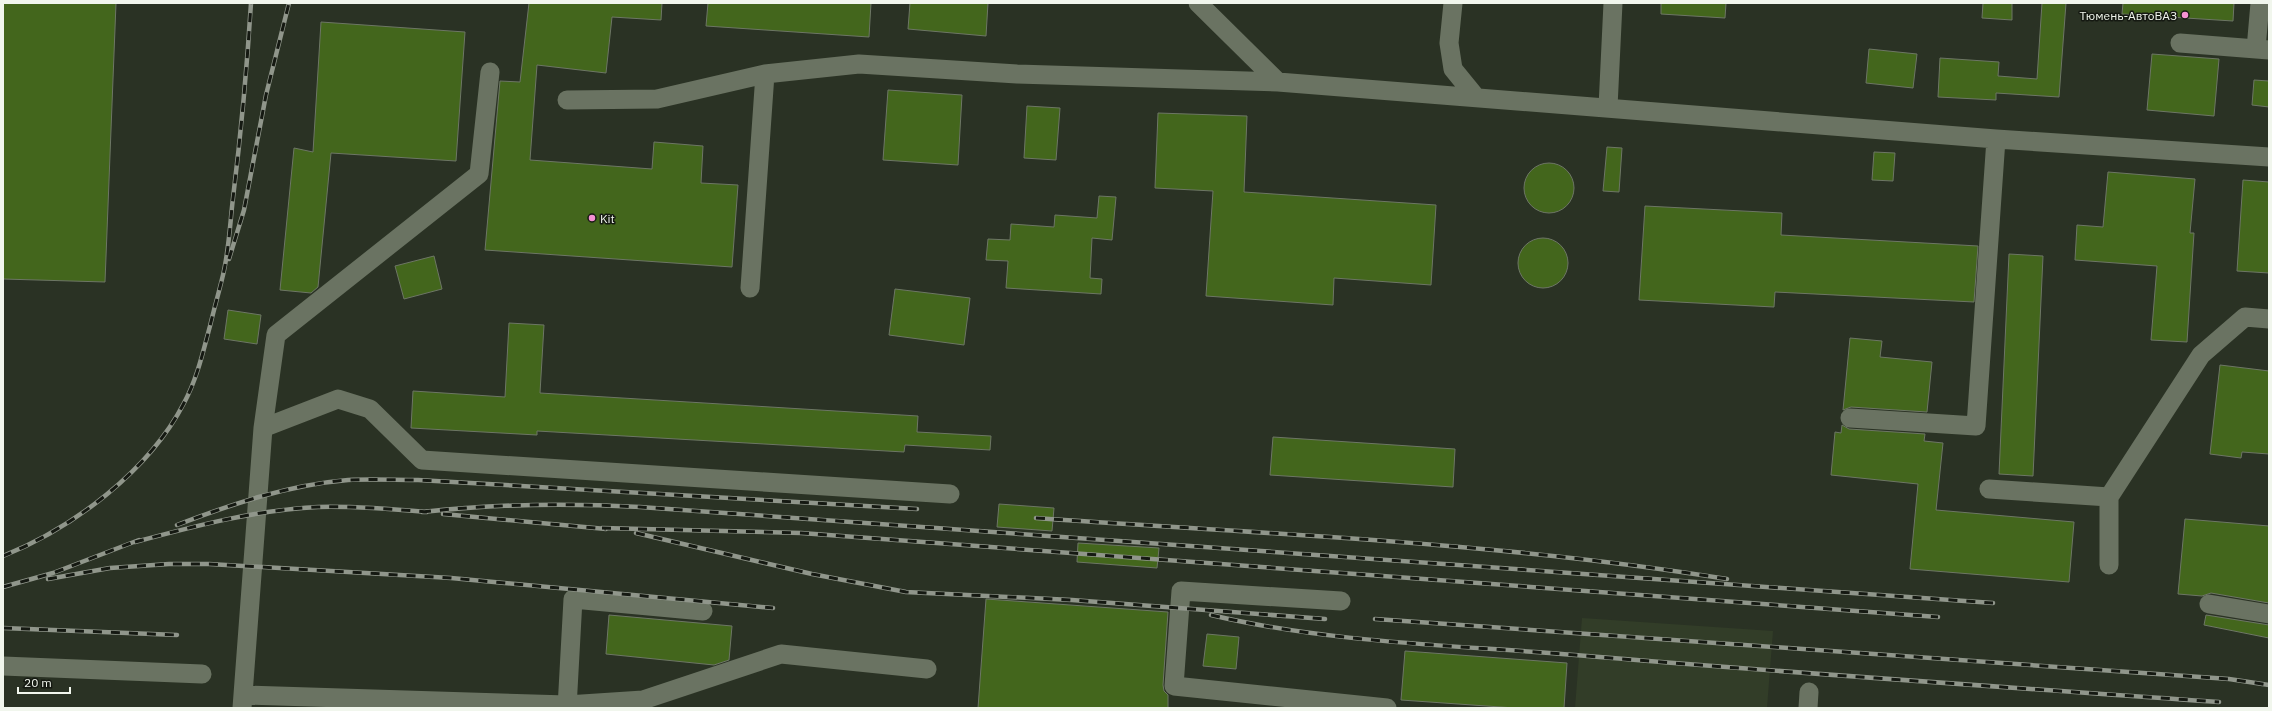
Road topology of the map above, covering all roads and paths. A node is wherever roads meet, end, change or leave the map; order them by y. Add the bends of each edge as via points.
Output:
1 (1198, 3) edge
2 (1453, 3) edge
3 (1612, 3) edge
4 (2260, 3) edge
5 (2180, 43) dead end
6 (2263, 50) edge
7 (490, 72) dead end
8 (765, 74) junction
9 (1278, 82) junction
10 (1475, 96) junction
11 (567, 100) dead end
12 (1608, 108) junction
13 (1996, 139) junction
14 (2269, 158) edge
15 (750, 288) dead end
16 (2269, 319) edge
17 (1850, 418) dead end
18 (263, 428) junction
19 (1989, 489) dead end
20 (950, 494) dead end
21 (2109, 497) junction
22 (2109, 564) dead end
23 (1341, 601) dead end
24 (2209, 604) dead end
25 (703, 611) dead end
26 (2269, 614) edge
27 (3, 666) edge
28 (927, 669) dead end
29 (202, 674) dead end
30 (243, 701) edge
31 (567, 706) edge
32 (1387, 708) edge

1 - 9 lane
2 - 10 lane via 1449,43 1453,69
3 - 12 lane
4 - 6 lane
5 - 6 lane
7 - 18 lane via 479,174 276,335
8 - 9 lane via 859,64 1017,74
8 - 11 lane via 657,99
8 - 15 lane
9 - 10 lane
10 - 12 lane
12 - 13 lane
13 - 14 lane
13 - 17 lane via 1976,426
16 - 21 lane via 2245,317 2201,355
18 - 20 lane via 338,399 370,409 422,460
18 - 30 lane
19 - 21 lane
21 - 22 lane
23 - 32 lane via 1181,591 1174,686
24 - 26 lane
25 - 31 lane via 573,599
27 - 29 lane
28 - 31 lane via 781,654 643,700
30 - 31 lane

